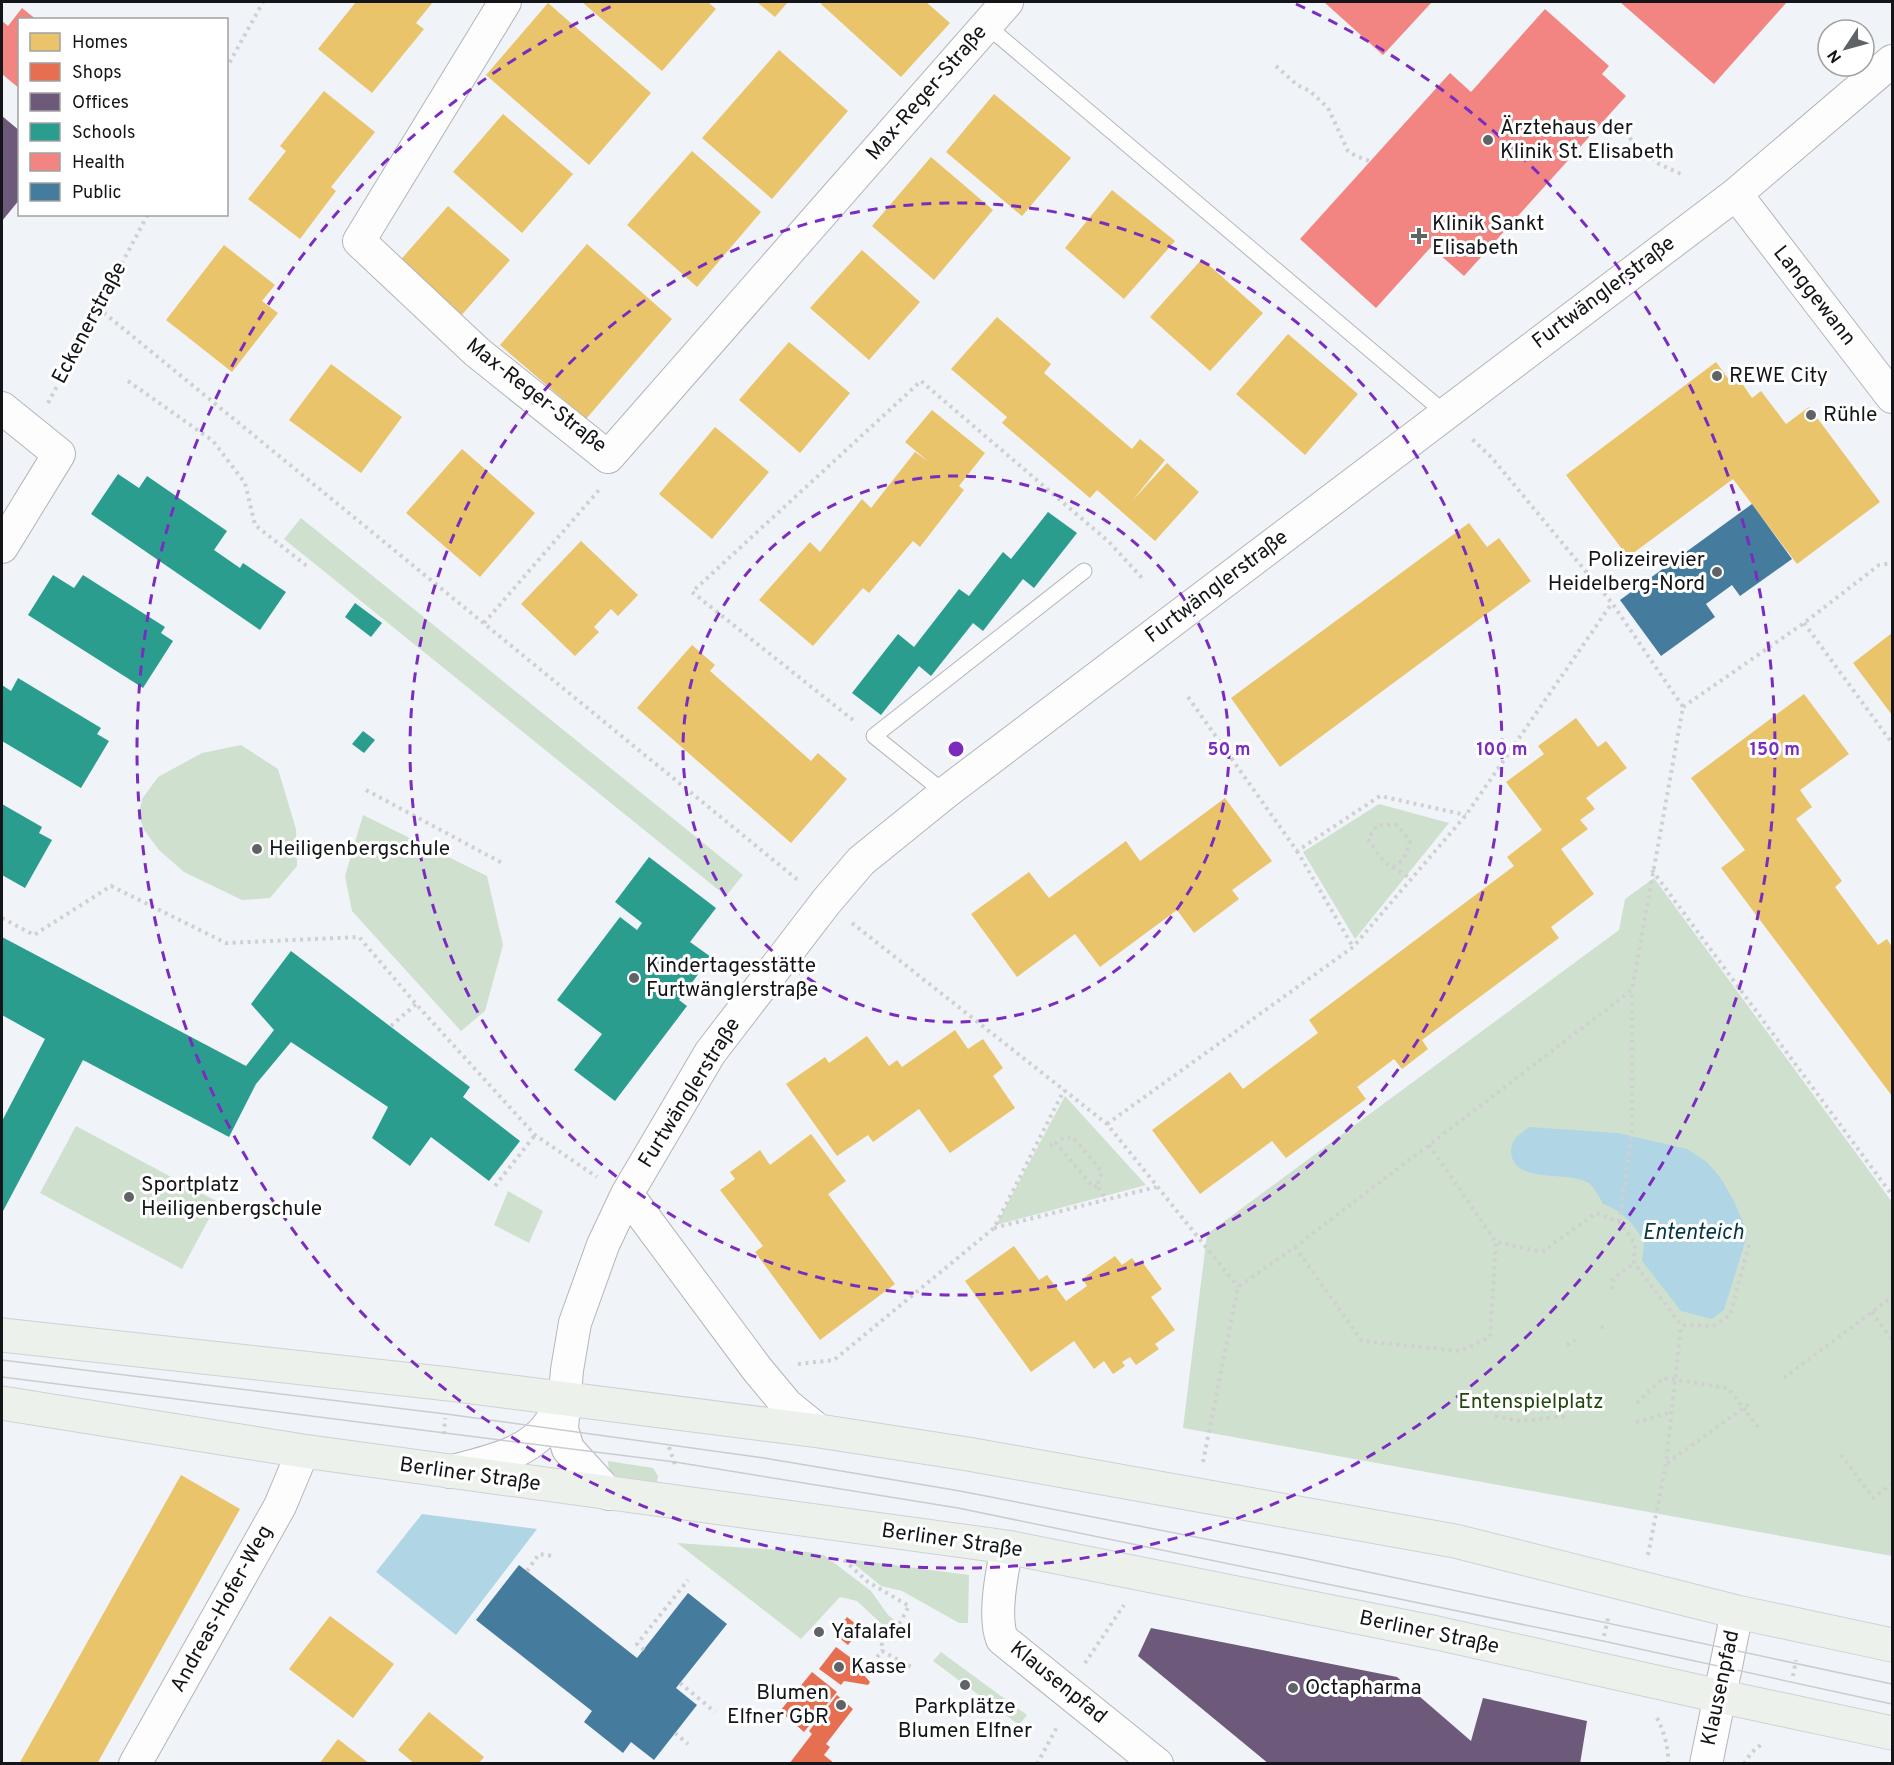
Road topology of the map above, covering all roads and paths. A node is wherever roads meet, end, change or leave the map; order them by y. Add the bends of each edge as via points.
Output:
1 (263, 2) edge
2 (505, 2) edge
3 (1007, 2) edge
4 (986, 25) junction
5 (1893, 61) edge
6 (228, 65) edge
7 (1275, 66) dead end
8 (1607, 118) dead end
9 (1370, 161) dead end
10 (1681, 174) dead end
11 (1736, 194) junction
12 (147, 216) edge
13 (98, 308) junction
14 (128, 381) dead end
15 (1893, 397) edge
16 (2, 408) edge
17 (1445, 413) junction
18 (33, 433) junction
19 (608, 457) junction
20 (2, 547) edge
21 (1893, 563) edge
22 (308, 567) dead end
23 (1084, 571) dead end
24 (1143, 579) dead end
25 (1612, 603) junction
26 (484, 623) junction
27 (1804, 623) junction
28 (1188, 697) dead end
29 (1683, 707) junction
30 (874, 736) junction
31 (1893, 743) edge
32 (366, 790) dead end
33 (945, 793) junction
34 (1466, 815) junction
35 (1297, 851) junction
36 (504, 864) dead end
37 (1394, 867) junction
38 (1652, 870) junction
39 (1411, 880) junction
40 (826, 902) junction
41 (1339, 913) dead end
42 (1334, 915) junction
43 (2, 918) edge
44 (1353, 947) junction
45 (1632, 990) junction
46 (416, 1004) junction
47 (391, 1026) dead end
48 (1064, 1090) junction
49 (1107, 1124) junction
50 (535, 1135) junction
51 (1056, 1143) junction
52 (1429, 1145) junction
53 (1050, 1146) dead end
54 (495, 1186) dead end
55 (1097, 1186) junction
56 (1156, 1187) junction
57 (627, 1194) junction
58 (1893, 1195) edge
59 (1106, 1199) junction
60 (1619, 1222) junction
61 (994, 1228) junction
62 (1750, 1241) dead end
63 (1496, 1242) junction
64 (1295, 1247) junction
65 (1634, 1263) junction
66 (1238, 1287) junction
67 (1612, 1289) dead end
68 (1893, 1297) edge
69 (1872, 1312) junction
70 (1608, 1323) dead end
71 (1681, 1325) junction
72 (1601, 1328) dead end
73 (2, 1335) edge
74 (1575, 1340) dead end
75 (1893, 1340) edge
76 (1567, 1345) dead end
77 (757, 1369) junction
78 (1784, 1378) dead end
79 (449, 1384) junction
80 (564, 1398) junction
81 (2, 1403) edge
82 (1637, 1403) dead end
83 (1749, 1404) dead end
84 (659, 1411) junction
85 (1672, 1412) junction
86 (1495, 1416) dead end
87 (1566, 1416) dead end
88 (1636, 1422) dead end
89 (1760, 1429) dead end
90 (819, 1431) junction
91 (303, 1451) junction
92 (1842, 1455) dead end
93 (1203, 1463) dead end
94 (1666, 1464) junction
95 (445, 1471) junction
96 (1893, 1484) edge
97 (609, 1494) junction
98 (676, 1503) junction
99 (1007, 1547) junction
100 (840, 1555) dead end
101 (553, 1556) dead end
102 (1647, 1559) dead end
103 (527, 1571) dead end
104 (1601, 1578) junction
105 (688, 1580) dead end
106 (1130, 1597) dead end
107 (1737, 1612) junction
108 (1893, 1645) edge
109 (644, 1650) dead end
110 (882, 1651) junction
111 (877, 1657) dead end
112 (913, 1668) dead end
113 (1615, 1673) junction
114 (680, 1683) dead end
115 (1074, 1696) junction
116 (1719, 1696) junction
117 (715, 1712) dead end
118 (1656, 1715) dead end
119 (675, 1733) dead end
120 (1893, 1733) edge
121 (1766, 1741) dead end
122 (688, 1744) dead end
123 (135, 1764) edge
124 (1157, 1764) edge
125 (1668, 1764) edge
126 (1706, 1764) edge
127 (1744, 1764) edge

1 - 6 path
2 - 19 street, Max-Reger-Straße via 359,241 477,352
3 - 4 street, Max-Reger-Straße
4 - 17 lane
4 - 19 street, Max-Reger-Straße
5 - 11 street, Furtwänglerstraße
7 - 9 path via 1328,108 1348,151
8 - 10 path via 1659,164
11 - 15 street, Langgewann
11 - 17 street, Furtwänglerstraße
12 - 13 path, Eckenerstraße
13 - 18 path, Eckenerstraße
13 - 26 path
14 - 22 path via 213,441 245,483 255,525
16 - 18 street
17 - 25 path via 1492,458
17 - 33 street, Furtwänglerstraße
18 - 20 street via 59,454
19 - 26 path via 608,480
21 - 27 path via 1879,566
23 - 30 lane
24 - 30 path via 1109,543 921,381 692,592
25 - 29 path
25 - 34 path
26 - 40 path
27 - 29 path
27 - 31 path
28 - 35 path
29 - 38 path
30 - 33 lane
32 - 36 path
33 - 40 street, Furtwänglerstraße via 861,861
34 - 35 path via 1380,796
34 - 39 path
35 - 42 path
37 - 37 path via 1384,861 1368,839 1377,825 1397,825 1410,841 1404,859
37 - 39 path
38 - 45 path
38 - 58 path
39 - 44 path
40 - 48 path
40 - 57 street, Furtwänglerstraße via 710,1053
41 - 42 path
42 - 44 path
43 - 46 path via 34,935 111,886 226,943 359,937
44 - 49 path
45 - 52 path
45 - 60 path via 1632,1133
46 - 47 path
46 - 50 path
48 - 49 path
48 - 61 path
49 - 56 path
50 - 54 path
50 - 57 path
51 - 53 path
51 - 55 path via 1093,1187
51 - 55 path via 1064,1137 1074,1138 1102,1172
52 - 63 path
52 - 64 path
55 - 59 path
56 - 59 path
56 - 66 path
57 - 77 street
57 - 80 street, Furtwänglerstraße via 603,1245 575,1323
59 - 61 path
60 - 63 path via 1596,1213 1542,1252
60 - 65 path via 1635,1244
61 - 77 path via 834,1360
62 - 71 path via 1730,1315 1713,1326
63 - 64 path via 1490,1337 1460,1351 1362,1341
64 - 66 path
65 - 67 path via 1613,1279
65 - 71 path
66 - 93 path
68 - 69 path
69 - 75 path
69 - 78 path
70 - 72 path
71 - 85 path
73 - 79 main road
74 - 76 path
77 - 90 street via 788,1405
79 - 80 main road
79 - 95 path
80 - 84 main road
80 - 95 street, Furtwänglerstraße via 547,1428 531,1443 514,1452
80 - 97 street, Furtwänglerstraße via 562,1429 568,1449
81 - 91 main road, Berliner Straße
82 - 89 path, bridge via 1663,1378 1728,1388
83 - 94 path
84 - 90 main road
84 - 98 path via 675,1462
85 - 88 path
85 - 94 path
86 - 87 path via 1520,1421
90 - 104 main road via 1455,1541
91 - 95 main road, Berliner Straße
91 - 123 street, Andreas-Hofer-Weg via 280,1506
92 - 96 path via 1873,1498
94 - 102 path
95 - 97 main road, Berliner Straße
97 - 98 main road, Berliner Straße
98 - 99 main road, Berliner Straße
99 - 113 main road, Berliner Straße via 1437,1633
99 - 115 street, Klausenpfad via 998,1627 1002,1639
100 - 110 path via 867,1582 909,1606 895,1629 884,1634
101 - 103 path via 539,1554
104 - 107 main road
104 - 113 path via 1596,1605 1610,1609 1600,1656 1617,1659
105 - 109 path via 637,1644
106 - 115 path via 1079,1672
107 - 108 main road
107 - 116 street, Klausenpfad
110 - 111 path
110 - 112 path
113 - 116 main road, Berliner Straße
114 - 117 path
115 - 124 street, Klausenpfad
116 - 120 main road, Berliner Straße
116 - 126 street, Klausenpfad
118 - 125 path
119 - 122 path
121 - 127 path

